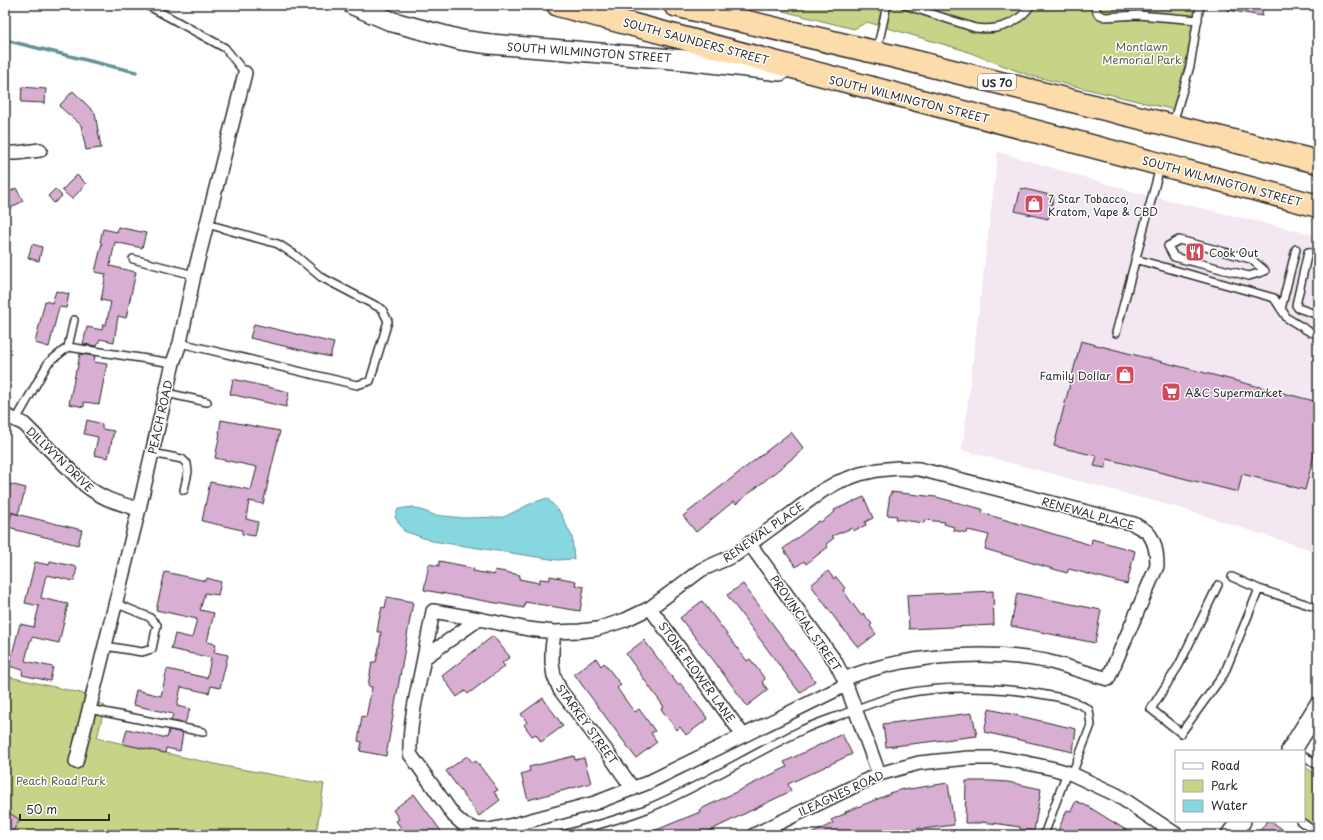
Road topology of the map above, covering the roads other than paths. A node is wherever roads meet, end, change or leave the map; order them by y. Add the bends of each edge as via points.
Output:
1 (147, 5) edge
2 (353, 5) edge
3 (558, 5) edge
4 (675, 5) edge
5 (887, 5) edge
6 (905, 5) edge
7 (1031, 5) edge
8 (1094, 5) edge
9 (1200, 5) edge
10 (1198, 20) junction
11 (876, 52) junction
12 (245, 73) joint
13 (833, 78) junction
14 (1172, 126) junction
15 (40, 150) dead end
16 (5, 153) edge
17 (1318, 162) edge
18 (1160, 164) junction
19 (1318, 206) edge
20 (207, 224) junction
21 (1168, 246) joint
22 (1296, 249) dead end
23 (1308, 252) dead end
24 (1135, 259) junction
25 (133, 260) dead end
26 (194, 274) junction
27 (1281, 309) junction
28 (1318, 315) edge
29 (74, 320) dead end
30 (1116, 333) dead end
31 (1318, 334) edge
32 (180, 343) junction
33 (68, 347) junction
34 (173, 363) junction
35 (166, 393) junction
36 (207, 402) dead end
37 (10, 417) edge
38 (152, 453) junction
39 (184, 490) dead end
40 (138, 509) junction
41 (750, 543) junction
42 (1232, 577) dead end
43 (1218, 585) dead end
44 (1259, 590) junction
45 (115, 603) junction
46 (650, 608) junction
47 (1318, 608) edge
48 (478, 619) junction
49 (554, 632) junction
50 (104, 646) junction
51 (424, 658) junction
52 (845, 682) junction
53 (1318, 708) edge
54 (89, 709) junction
55 (856, 710) junction
56 (203, 732) dead end
57 (743, 735) junction
58 (1297, 750) edge
59 (1305, 758) edge
60 (76, 762) dead end
61 (1318, 766) edge
62 (1070, 773) junction
63 (879, 774) junction
64 (633, 789) junction
65 (1240, 822) edge
66 (1301, 822) edge
67 (514, 830) edge
68 (1318, 834) edge
69 (562, 835) edge
70 (754, 835) edge
71 (954, 835) edge
72 (974, 835) edge
73 (1044, 835) edge
74 (1177, 835) edge
75 (1231, 835) edge

1 - 12 lane via 225,48
2 - 13 main road, SOUTH WILMINGTON STREET via 393,22 461,40 685,60
3 - 13 highway, SOUTH SAUNDERS STREET
4 - 11 highway, US 70
5 - 11 lane
6 - 7 lane via 984,29 1014,23
8 - 10 lane via 1098,14 1105,17 1138,15
9 - 10 lane
10 - 14 lane via 1190,66
11 - 14 highway, US 70
12 - 20 street, PEACH ROAD
13 - 18 highway, SOUTH WILMINGTON STREET
14 - 17 highway, US 70
15 - 16 street
18 - 19 highway, SOUTH WILMINGTON STREET
18 - 24 lane
20 - 26 street, PEACH ROAD
20 - 32 lane via 278,244 321,277 382,309 388,321 370,381 357,385
21 - 21 lane via 1179,240 1251,259 1265,271 1248,276 1200,265 1174,257
22 - 27 lane
23 - 28 lane via 1296,305
24 - 27 lane via 1274,298
24 - 30 lane
25 - 26 lane
26 - 32 street, PEACH ROAD
27 - 31 lane via 1288,318
29 - 33 lane
32 - 34 street, PEACH ROAD
33 - 34 lane
33 - 37 lane via 48,363
34 - 35 street, PEACH ROAD
35 - 36 lane
35 - 38 street, PEACH ROAD
37 - 40 street, DILLWYN DRIVE via 24,424 96,494
38 - 39 lane via 182,459 188,464
38 - 40 street, PEACH ROAD
40 - 45 street, PEACH ROAD
41 - 46 street, RENEWAL PLACE via 735,555 700,570
41 - 52 street, PROVINCIAL STREET via 835,661
41 - 52 street, RENEWAL PLACE via 838,482 860,474 897,468 919,469 1134,524 1148,533 1154,544 1157,566 1108,679 1046,662 995,656 959,656 897,663 863,672
42 - 44 lane
43 - 44 lane via 1179,665 1151,709 1181,733 1224,674
44 - 47 lane
45 - 50 street, PEACH ROAD
45 - 50 lane via 150,617 157,625 152,649 142,652
46 - 49 street, RENEWAL PLACE via 597,629
46 - 57 street, STONE FLOWER LANE
48 - 49 street, RENEWAL PLACE
48 - 51 street
48 - 51 street, RENEWAL PLACE via 433,611
49 - 64 street, STARKEY STREET via 552,663 560,690
50 - 54 street, PEACH ROAD
51 - 67 street via 412,721 410,754 454,816 464,825 478,830
52 - 55 street, PROVINCIAL STREET
52 - 57 street
53 - 58 main road
54 - 56 lane
54 - 60 street, PEACH ROAD
55 - 62 lane via 902,695 954,688 1034,693 1074,702 1089,710 1091,724
55 - 63 street, PROVINCIAL STREET
55 - 69 lane via 801,731 649,808
57 - 64 street
59 - 61 lane
62 - 63 street, ILEAGNES ROAD via 999,758 968,758 919,764
62 - 73 lane
62 - 74 street, ILEAGNES ROAD via 1117,794
63 - 70 street, ILEAGNES ROAD
64 - 67 street
65 - 75 main road
66 - 68 lane
71 - 72 lane

